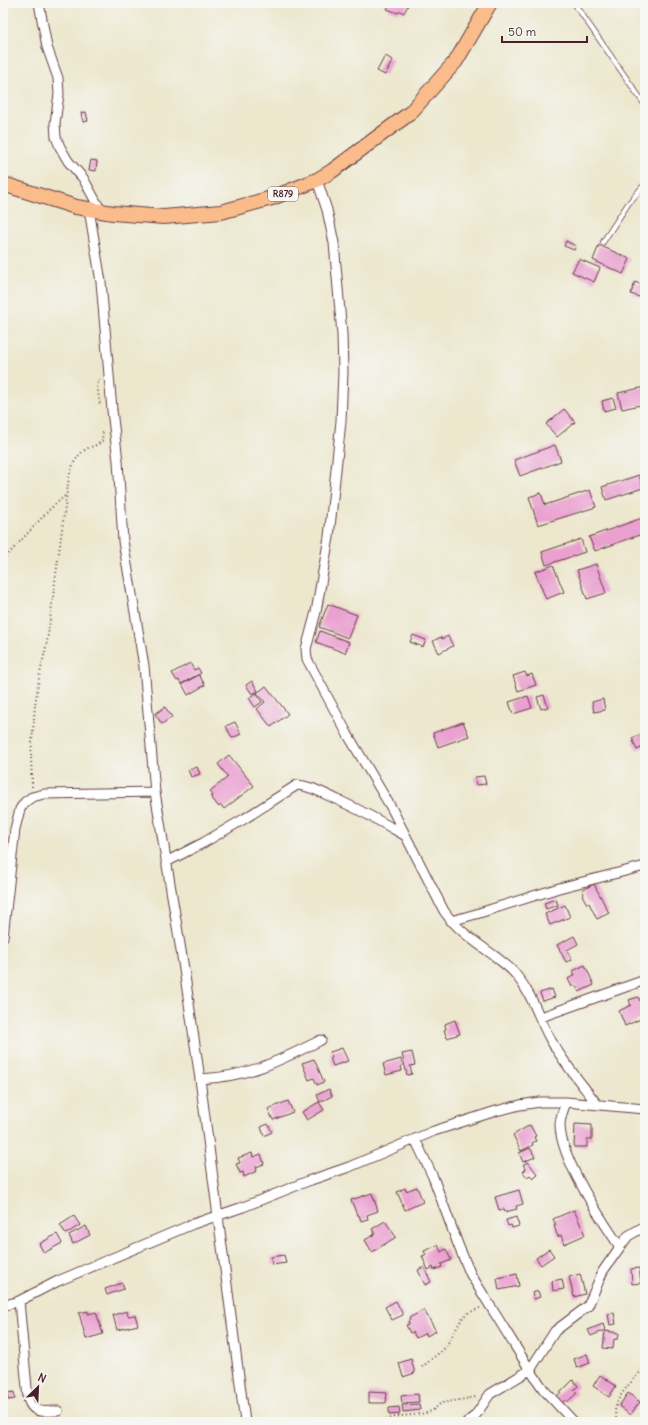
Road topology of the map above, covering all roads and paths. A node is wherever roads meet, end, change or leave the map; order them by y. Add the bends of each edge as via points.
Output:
1 (39, 3) edge
2 (490, 3) edge
3 (574, 3) edge
4 (645, 105) edge
5 (317, 180) junction
6 (3, 184) edge
7 (645, 184) edge
8 (95, 210) junction
9 (603, 242) dead end
10 (108, 368) junction
11 (100, 406) dead end
12 (103, 430) dead end
13 (67, 494) junction
14 (3, 560) edge
15 (155, 792) junction
16 (32, 797) junction
17 (404, 836) junction
18 (166, 862) junction
19 (645, 866) edge
20 (451, 921) junction
21 (3, 937) edge
22 (645, 980) edge
23 (540, 1017) junction
24 (321, 1040) dead end
25 (200, 1079) junction
26 (566, 1102) junction
27 (597, 1104) junction
28 (645, 1109) edge
29 (415, 1139) junction
30 (218, 1216) junction
31 (645, 1226) edge
32 (620, 1247) junction
33 (19, 1301) junction
34 (489, 1304) junction
35 (3, 1306) edge
36 (422, 1367) dead end
37 (645, 1367) edge
38 (530, 1370) junction
39 (490, 1394) junction
40 (58, 1411) dead end
41 (245, 1422) edge
42 (383, 1422) edge
43 (467, 1422) edge
44 (574, 1422) edge
45 (618, 1422) edge

1 - 8 street via 47,47 58,78 56,137 68,161 83,178
2 - 5 main road, R879 via 456,61 410,113
3 - 4 lane
5 - 8 main road, R879 via 272,198 221,212 164,217
5 - 17 street via 334,243 344,372 329,537 316,612 306,650 307,659 392,809
6 - 8 main road, R879 via 76,207
7 - 9 lane via 628,204
8 - 10 street
10 - 11 path via 98,382
10 - 15 street via 123,541 144,666
12 - 13 path via 100,444 81,453 72,467
13 - 14 path
13 - 16 path via 47,642 35,705 31,755
15 - 16 street via 58,793
15 - 18 street
16 - 21 street via 22,806 18,818
17 - 18 street via 352,806 315,789 297,785 244,819
17 - 20 street
18 - 25 street
19 - 20 street via 559,888
20 - 23 street via 515,973 533,1000
22 - 23 street
23 - 27 street via 549,1037
24 - 25 street via 278,1062 255,1070
25 - 30 street
26 - 27 street
26 - 29 street via 540,1102 502,1109
26 - 32 street via 560,1123 564,1146 596,1210
27 - 28 street
29 - 30 street via 349,1167
29 - 34 street via 459,1247
30 - 33 street via 58,1281
30 - 41 street
31 - 32 street via 628,1236
32 - 38 street via 603,1272 588,1306 555,1331
33 - 35 street
33 - 40 street via 30,1406 39,1411
34 - 36 path via 465,1315 445,1348
34 - 38 street
37 - 45 path via 626,1389 616,1406
38 - 39 street
38 - 44 street via 544,1390
39 - 42 path via 442,1403 429,1412
39 - 43 street via 475,1416

